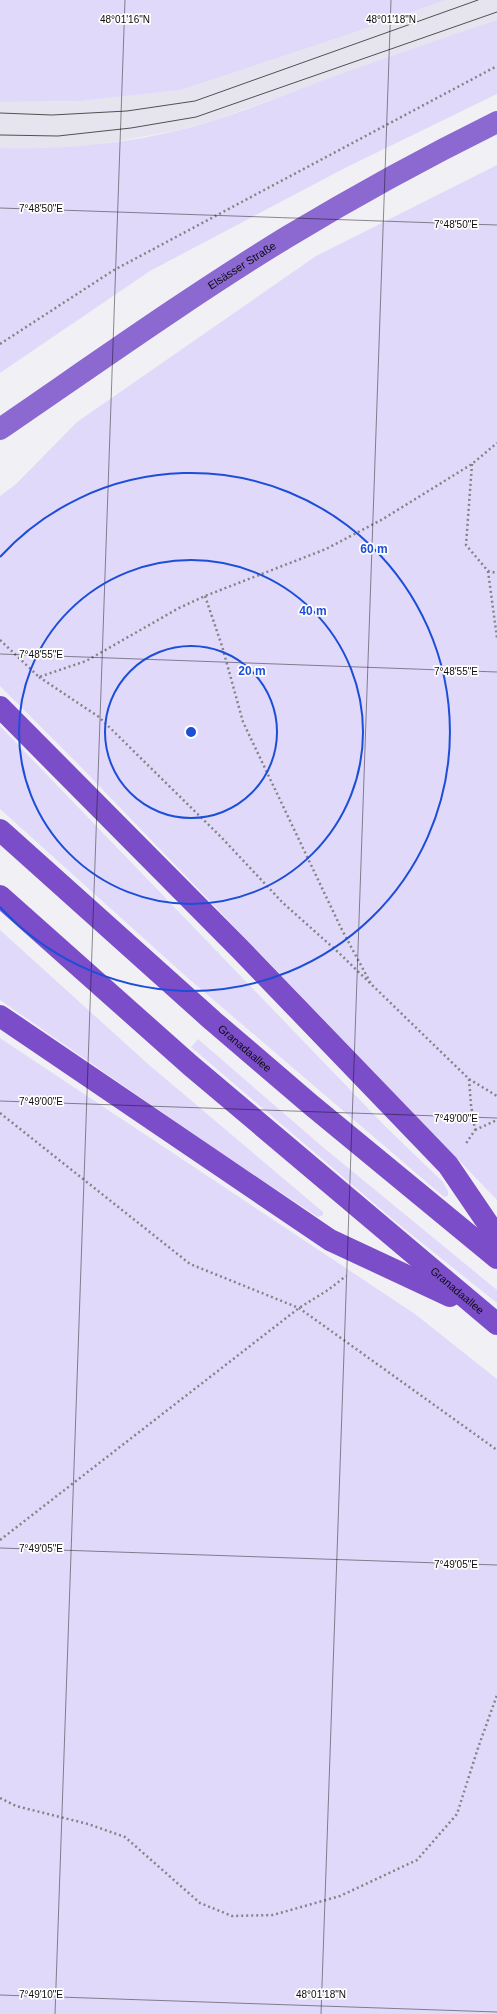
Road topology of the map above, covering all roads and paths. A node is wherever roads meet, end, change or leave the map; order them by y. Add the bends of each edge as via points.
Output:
1 (497, 66) edge
2 (497, 122) edge
3 (0, 344) edge
4 (0, 429) edge
5 (497, 443) edge
6 (472, 464) junction
7 (488, 571) junction
8 (497, 573) edge
9 (205, 596) junction
10 (497, 638) edge
11 (0, 640) edge
12 (39, 677) junction
13 (0, 707) edge
14 (0, 830) edge
15 (0, 896) edge
16 (373, 988) junction
17 (0, 1016) edge
18 (469, 1079) junction
19 (497, 1096) edge
20 (0, 1113) edge
21 (497, 1120) edge
22 (475, 1130) junction
23 (464, 1147) dead end
24 (497, 1237) edge
25 (497, 1258) edge
26 (349, 1274) dead end
27 (299, 1308) junction
28 (476, 1308) junction
29 (497, 1324) edge
30 (497, 1450) edge
31 (0, 1540) edge
32 (497, 1695) edge
33 (0, 1798) edge

1 - 3 path via 114,270
2 - 4 main road, Elsässer Straße via 439,150 287,237
5 - 6 path
6 - 7 path via 466,545
6 - 9 path via 383,519 326,549
7 - 8 path
7 - 10 path
9 - 12 path via 86,661
9 - 16 path via 243,722 341,928
11 - 12 path
12 - 16 path via 99,717 222,838 283,903 338,952
13 - 24 highway via 240,948 448,1165
14 - 25 highway, Granadaallee via 268,1068
15 - 28 highway, Granadaallee via 190,1065
16 - 18 path
17 - 28 highway via 330,1240
18 - 19 path
18 - 22 path
20 - 27 path via 190,1264
21 - 22 path
22 - 23 path
26 - 27 path
27 - 30 path
27 - 31 path
28 - 29 highway, Granadaallee
32 - 33 path via 457,1814 417,1860 340,1896 273,1914 232,1916 200,1903 125,1837 88,1824 16,1806

